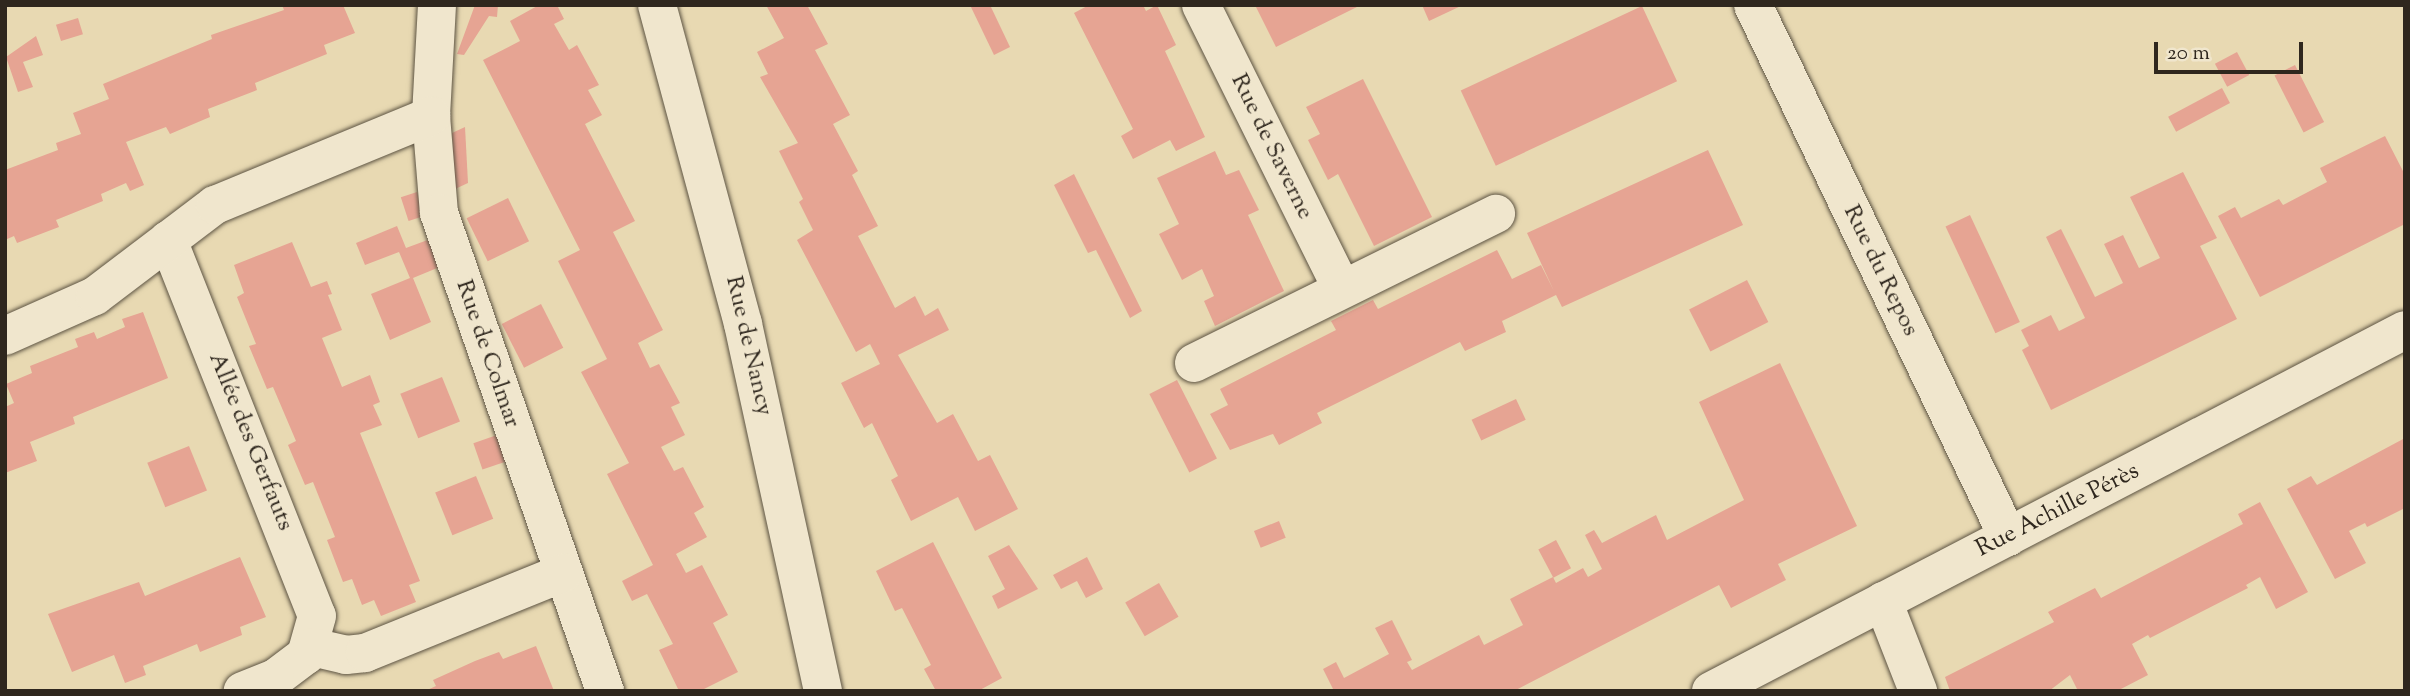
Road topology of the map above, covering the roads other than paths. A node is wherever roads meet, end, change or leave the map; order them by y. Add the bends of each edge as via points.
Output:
1 (438, 5) edge
2 (657, 5) edge
3 (1201, 5) edge
4 (1752, 5) edge
5 (431, 116) junction
6 (1496, 214) dead end
7 (169, 240) junction
8 (1342, 289) junction
9 (2405, 330) edge
10 (5, 335) edge
11 (1194, 363) dead end
12 (2008, 537) junction
13 (563, 573) junction
14 (1884, 601) junction
15 (312, 647) junction
16 (242, 691) edge
17 (606, 691) edge
18 (823, 691) edge
19 (1711, 691) edge
20 (1918, 691) edge

1 - 5 street, Rue de Colmar
2 - 18 street, Rue de Nancy via 740,313
3 - 8 street, Rue de Saverne
4 - 12 street, Rue du Repos
5 - 7 street via 215,205
5 - 13 street, Rue de Colmar via 434,189 442,223
6 - 8 street
7 - 10 street via 95,296
7 - 15 street, Allée des Gerfauts via 316,606
8 - 11 street
9 - 12 street, Rue Achille Pérès
12 - 14 street, Rue Achille Pérès
13 - 15 street via 365,653 346,655
13 - 17 street, Rue de Colmar
14 - 19 street, Rue Achille Pérès
14 - 20 street
15 - 16 street via 287,671

